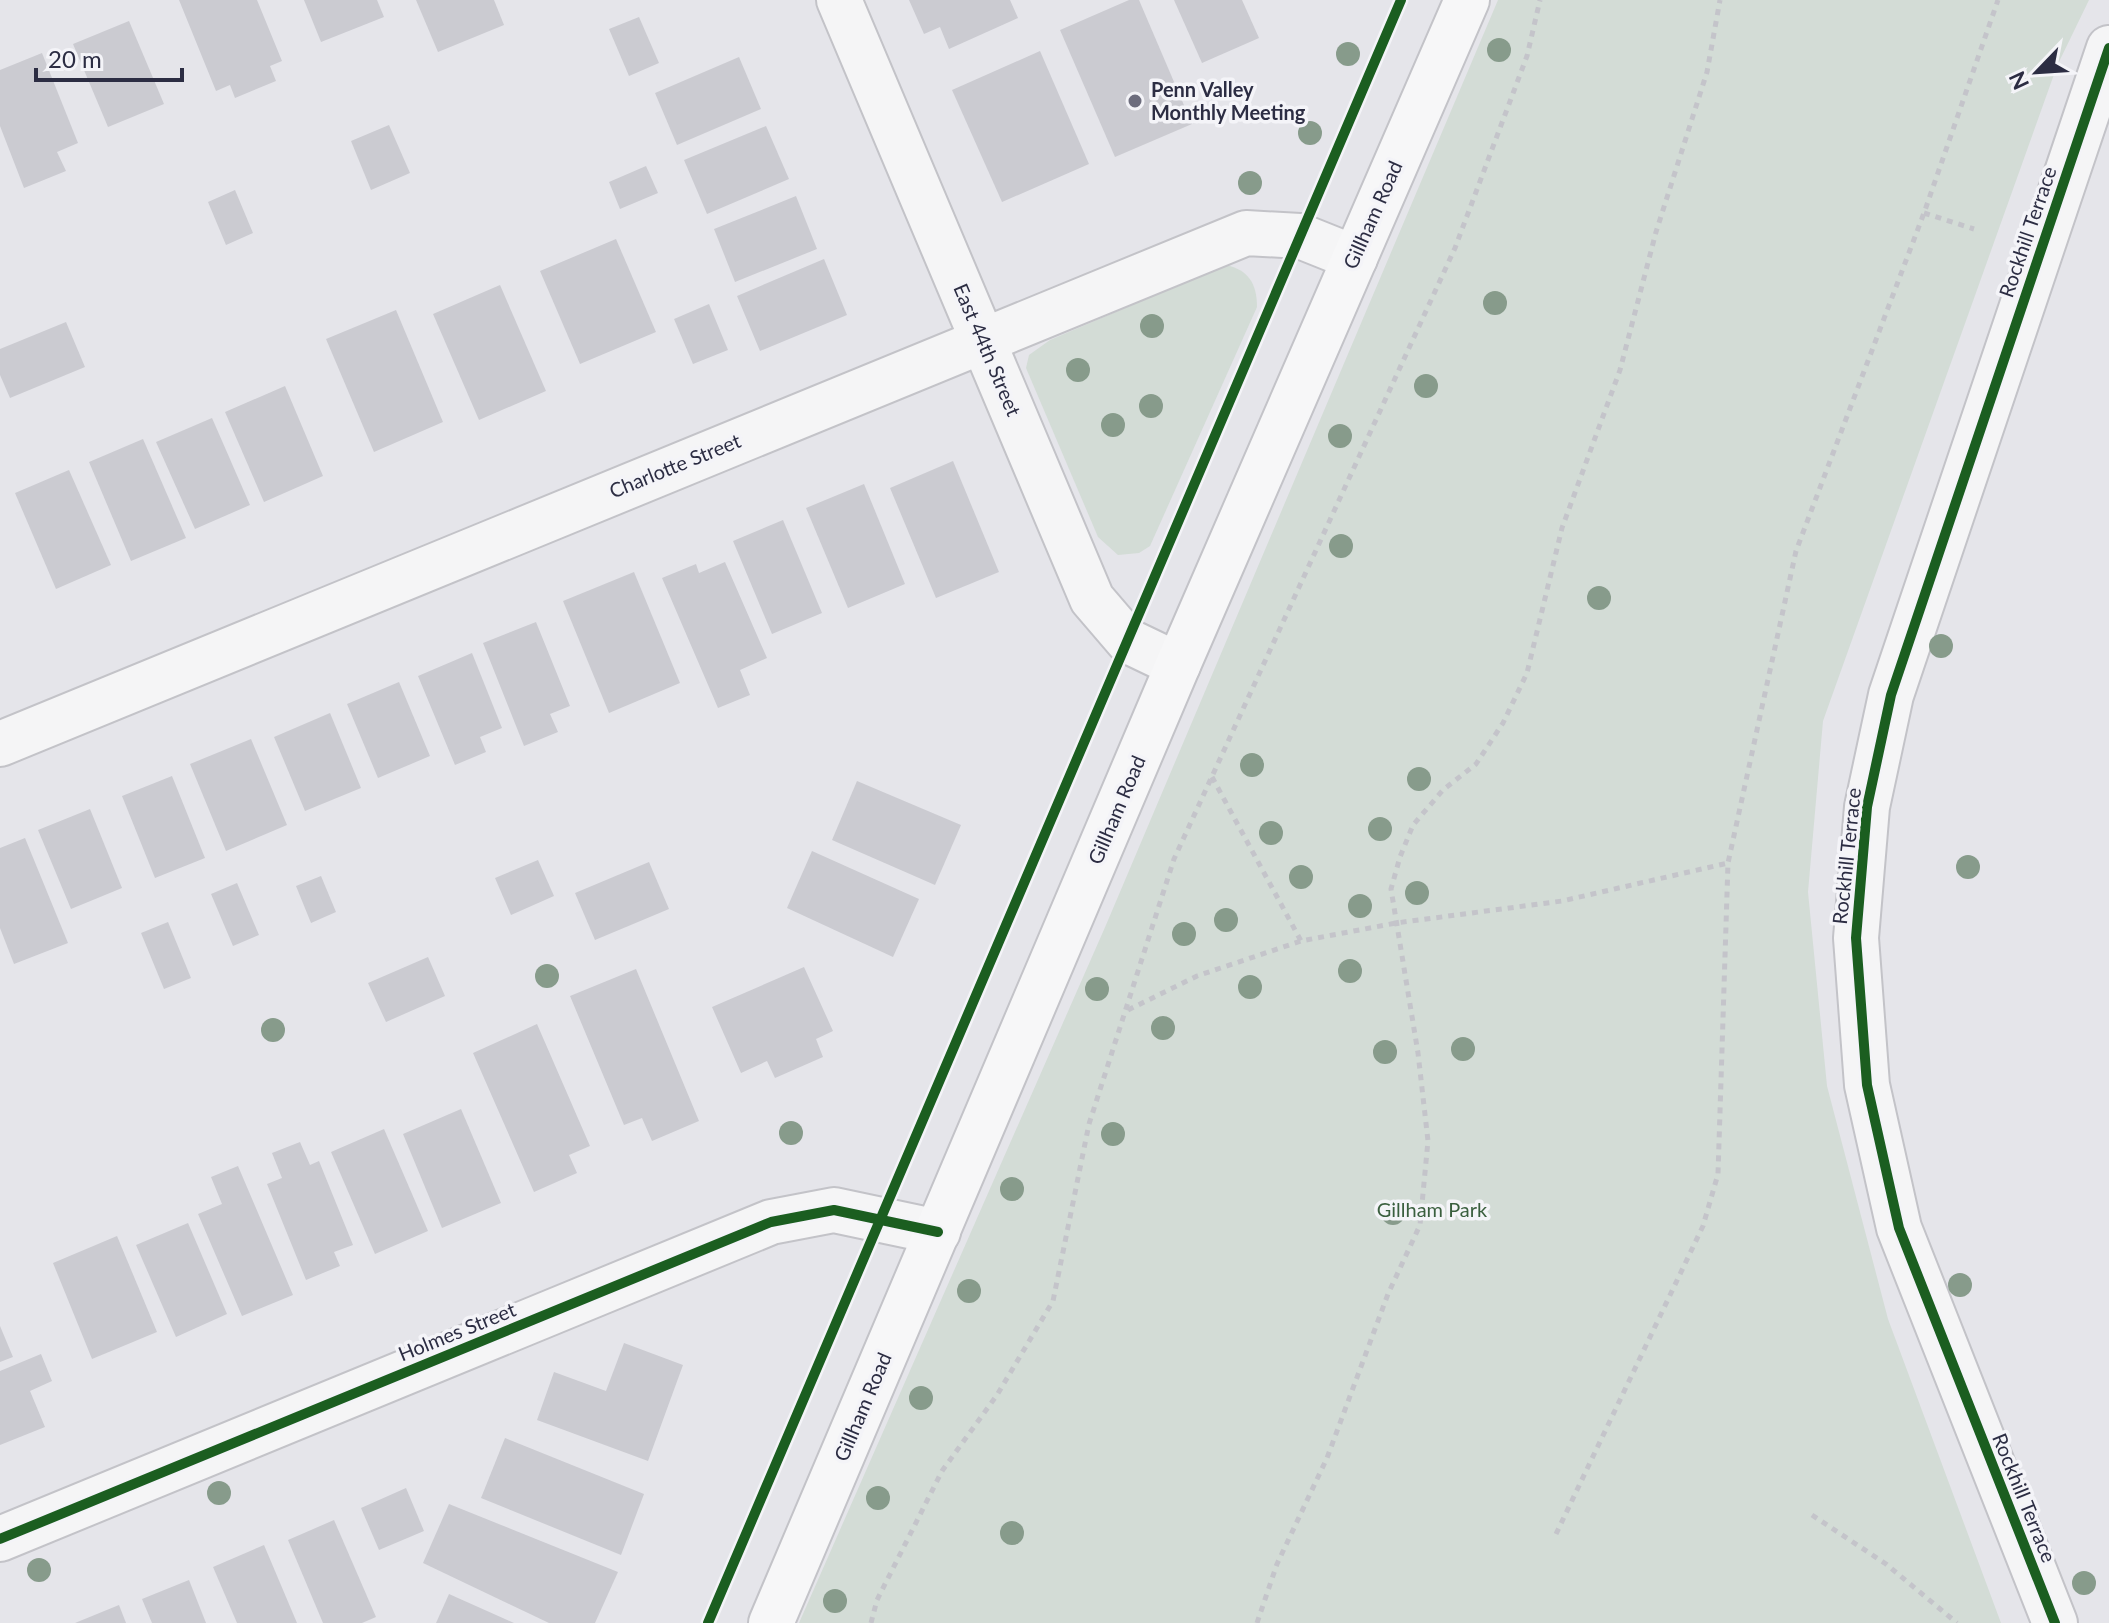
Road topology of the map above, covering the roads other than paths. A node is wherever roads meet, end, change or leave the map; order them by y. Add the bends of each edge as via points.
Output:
1 (839, 0) edge
2 (1467, 0) edge
3 (2109, 48) edge
4 (1355, 258) junction
5 (982, 339) junction
6 (1178, 665) junction
7 (0, 744) edge
8 (938, 1232) junction
9 (0, 1539) edge
10 (771, 1623) edge
11 (2055, 1623) edge

1 - 5 street, East 44th Street
2 - 4 main road, Gillham Road
3 - 11 street, Rockhill Terrace via 1891,695 1867,807 1856,938 1867,1085 1899,1228
4 - 5 street, Charlotte Street via 1300,236 1246,233
4 - 6 main road, Gillham Road
5 - 6 street, East 44th Street via 1092,599 1128,641
5 - 7 street, Charlotte Street
6 - 8 main road, Gillham Road
8 - 9 street, Holmes Street via 834,1210 771,1222
8 - 10 main road, Gillham Road

